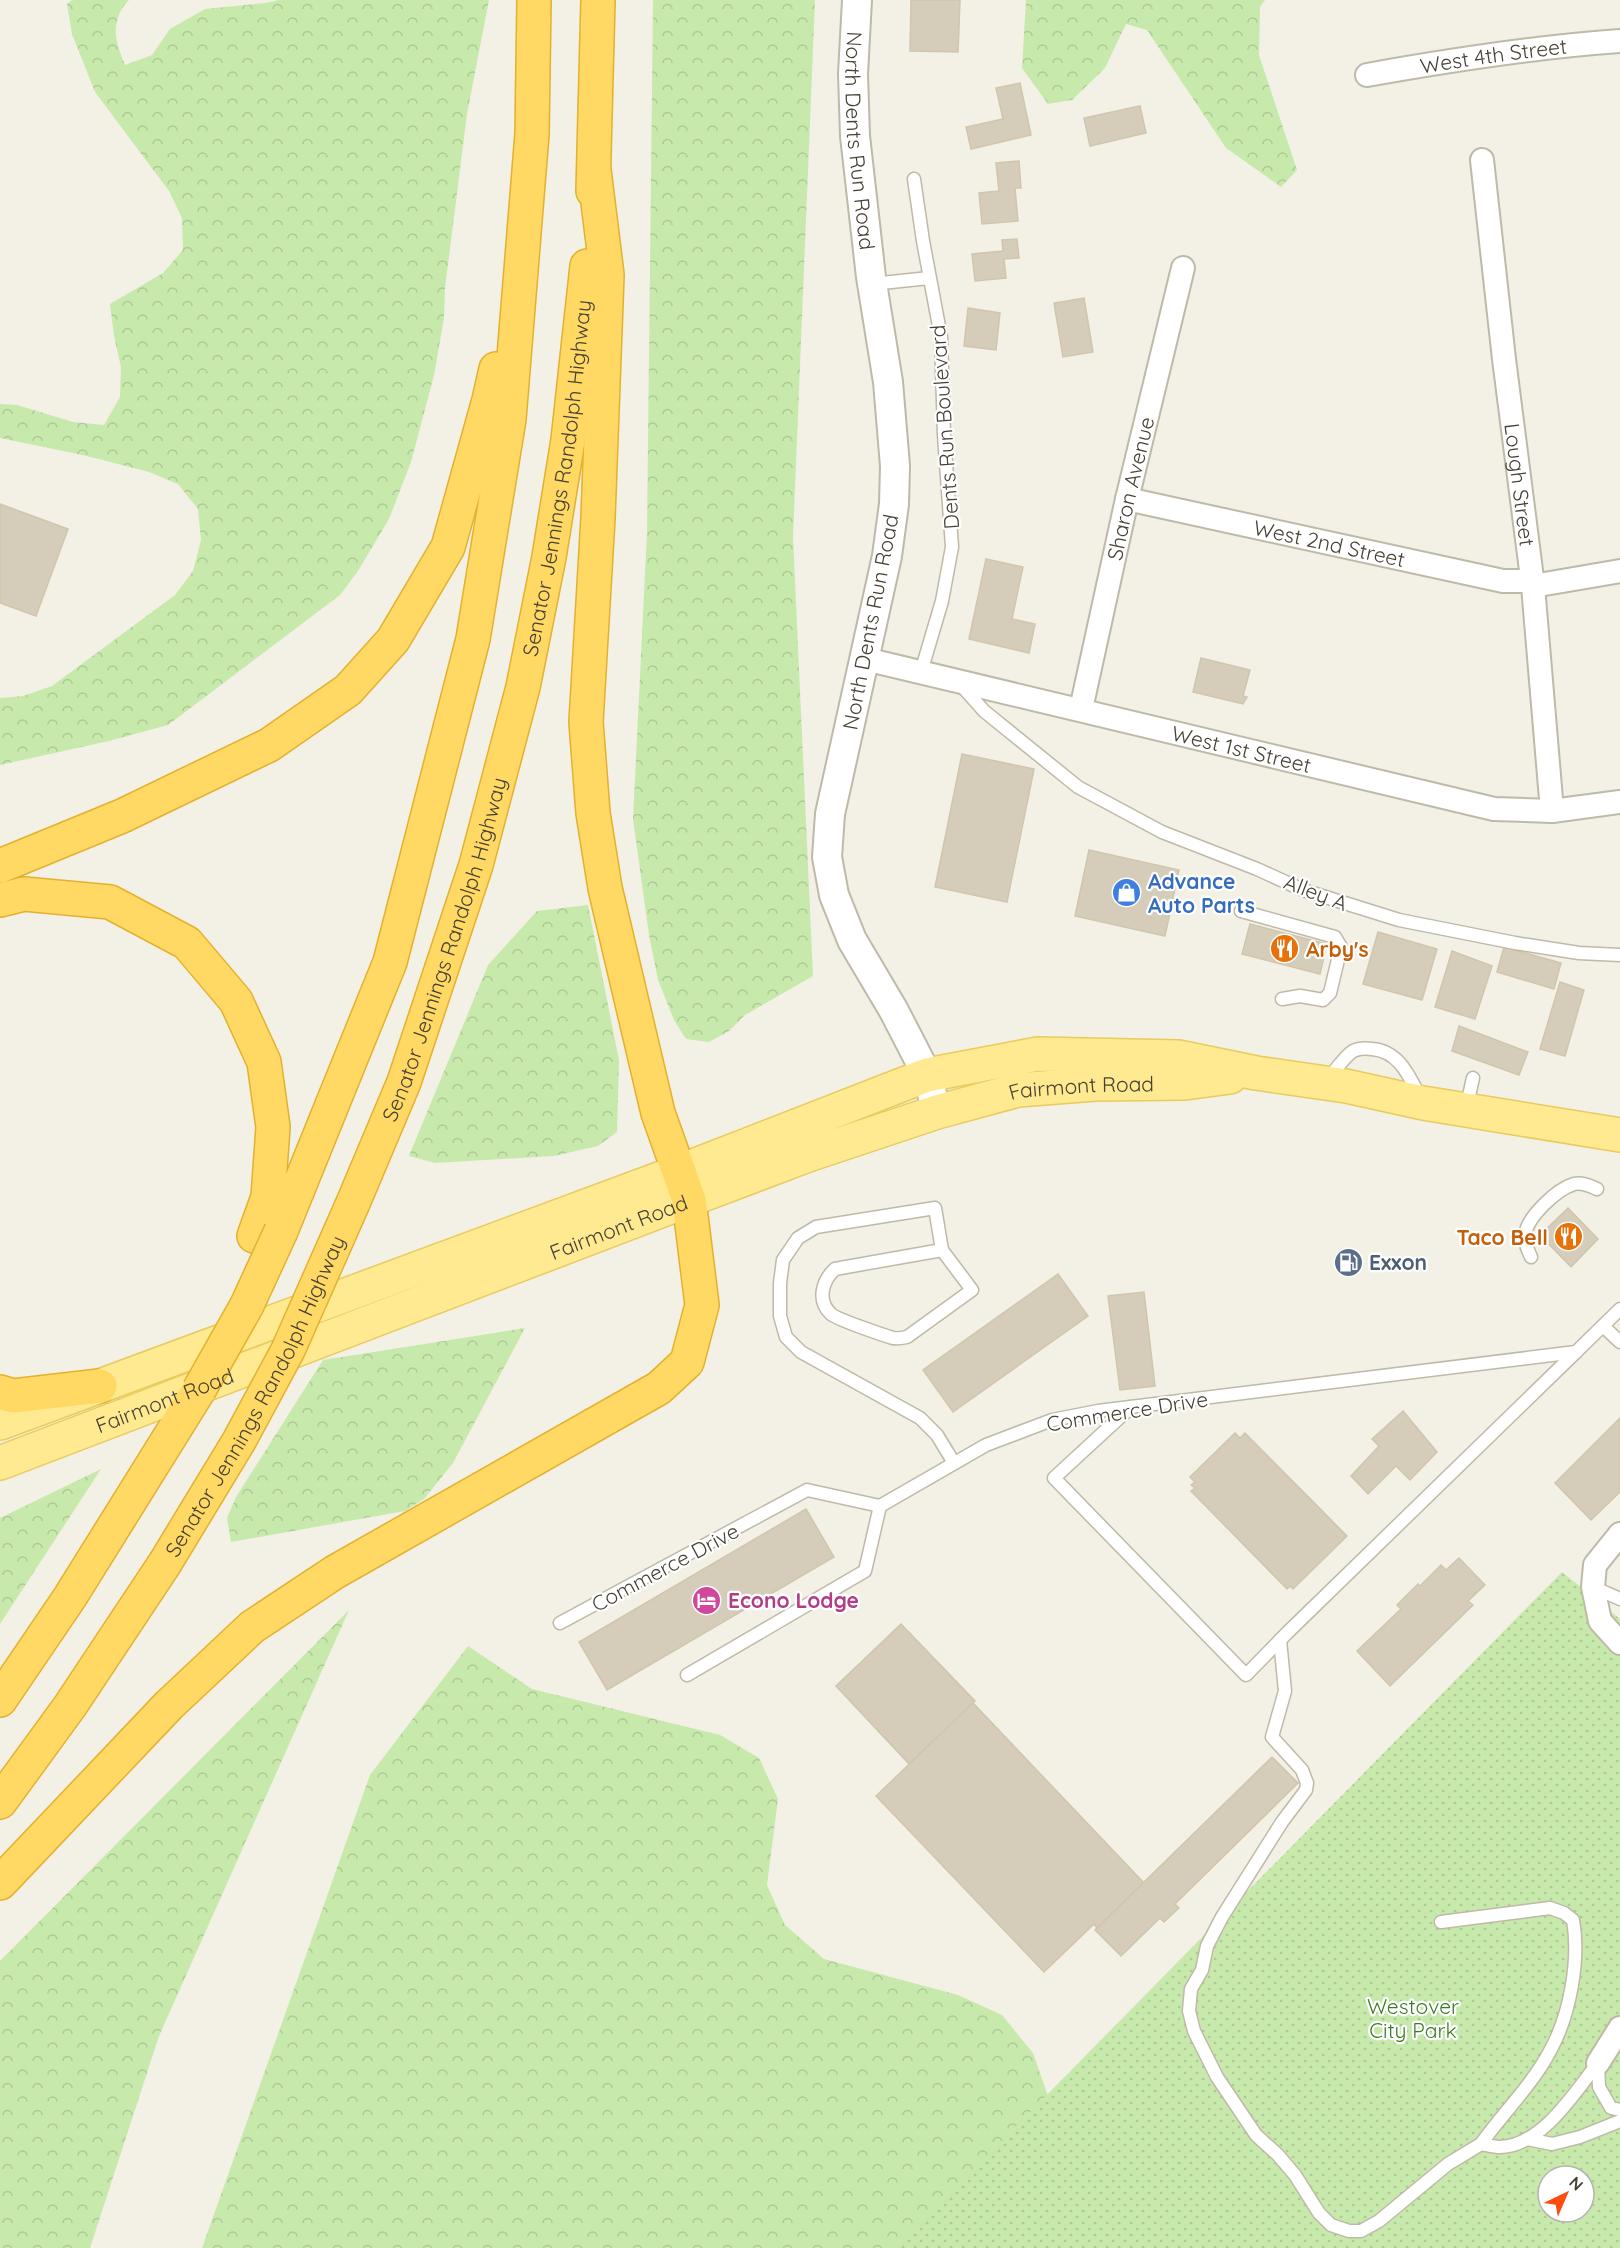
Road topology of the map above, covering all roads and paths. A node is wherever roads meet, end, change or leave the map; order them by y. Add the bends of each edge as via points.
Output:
1 (534, 0) edge
2 (598, 0) edge
3 (857, 0) edge
4 (1620, 41) edge
5 (1367, 75) dead end
6 (1482, 160) dead end
7 (594, 170) junction
8 (914, 179) dead end
9 (523, 241) junction
10 (1183, 268) dead end
11 (929, 278) junction
12 (872, 284) junction
13 (1127, 499) junction
14 (1620, 571) edge
15 (1532, 584) junction
16 (865, 659) junction
17 (921, 672) junction
18 (959, 683) junction
19 (1081, 710) junction
20 (1620, 802) edge
21 (1552, 811) junction
22 (0, 866) edge
23 (0, 900) edge
24 (1241, 911) dead end
25 (1620, 955) edge
26 (1282, 999) dead end
27 (1256, 1073) junction
28 (927, 1076) junction
29 (1473, 1078) dead end
30 (1324, 1083) junction
31 (1423, 1103) junction
32 (1466, 1110) junction
33 (937, 1112) junction
34 (1620, 1135) edge
35 (683, 1186) junction
36 (1597, 1189) dead end
37 (268, 1234) junction
38 (942, 1250) junction
39 (1531, 1257) dead end
40 (1620, 1309) edge
41 (1603, 1326) junction
42 (1619, 1341) edge
43 (1576, 1352) junction
44 (100, 1386) junction
45 (0, 1392) edge
46 (1131, 1407) junction
47 (0, 1423) edge
48 (0, 1463) edge
49 (954, 1463) junction
50 (880, 1506) junction
51 (1620, 1534) edge
52 (1593, 1587) junction
53 (1620, 1599) edge
54 (560, 1623) dead end
55 (1280, 1640) junction
56 (1620, 1643) edge
57 (687, 1675) dead end
58 (0, 1700) edge
59 (0, 1802) edge
60 (0, 1883) edge
61 (1442, 1922) dead end
62 (1620, 2028) edge
63 (1598, 2062) junction
64 (1620, 2110) edge
65 (1620, 2121) edge
66 (1527, 2139) junction
67 (1481, 2144) junction

1 - 9 highway via 532,134
2 - 7 highway, Senator Jennings Randolph Highway
3 - 12 street, North Dents Run Road via 855,136
4 - 5 street, West 4th Street via 1468,57
6 - 15 street, Lough Street
7 - 35 highway via 607,275 586,722 593,813 605,888 658,1113
7 - 59 highway, Senator Jennings Randolph Highway, bridge via 568,440 524,687 473,876 404,1082 288,1350 239,1441 165,1563 70,1706
8 - 11 lane, Dents Run Boulevard
9 - 22 highway via 489,400 448,547 393,640 348,690 269,745 122,816
9 - 37 highway via 509,419 473,639 390,962
10 - 13 street, Sharon Avenue
11 - 12 lane
11 - 17 lane, Dents Run Boulevard via 941,338 952,547 942,601
12 - 16 street, North Dents Run Road via 888,382 895,466 887,556
13 - 15 street, West 2nd Street via 1503,581
13 - 19 street, Sharon Avenue
14 - 15 street, West 2nd Street
15 - 21 street, Lough Street
16 - 17 street, West 1st Street
16 - 28 street, North Dents Run Road via 830,814 827,857 834,895 852,940
17 - 18 street, West 1st Street
18 - 19 street, West 1st Street
18 - 25 lane, Alley A via 984,711 1078,787 1162,832 1303,890 1399,920 1515,943
19 - 21 street, West 1st Street via 1494,809
20 - 21 street, West 1st Street
23 - 37 highway via 24,894 110,902 187,943 236,1001 264,1062 273,1127
24 - 26 lane via 1335,937 1341,947 1330,993 1323,1000 1300,996
27 - 28 main road, Fairmont Road via 1178,1057 1038,1054
27 - 30 main road, Fairmont Road
27 - 33 main road, Fairmont Road via 1185,1083 1018,1090
28 - 33 street, North Dents Run Road
28 - 35 main road, Fairmont Road
29 - 32 lane
30 - 31 main road, Fairmont Road
30 - 31 lane via 1353,1052 1381,1049 1405,1067
31 - 32 main road, Fairmont Road
32 - 34 main road, Fairmont Road
33 - 35 main road, Fairmont Road via 818,1152
35 - 44 main road, Fairmont Road
35 - 48 main road, Fairmont Road
35 - 60 highway via 702,1305 687,1362 659,1388 335,1572 252,1627 169,1704
36 - 39 lane via 1574,1184 1540,1208 1525,1233
37 - 58 highway, bridge via 199,1390 70,1597
38 - 38 lane via 835,1269 824,1284 824,1305 831,1315 894,1338 907,1337 972,1290
38 - 49 lane via 935,1208 816,1227 798,1239 783,1260 780,1316 786,1337 801,1352 920,1418 937,1435
40 - 41 lane
41 - 42 lane
41 - 43 lane
43 - 46 lane, Commerce Drive
43 - 55 lane
44 - 45 highway via 13,1396
44 - 47 main road, Fairmont Road
46 - 49 lane, Commerce Drive via 1052,1420 986,1445
46 - 55 lane via 1054,1478 1246,1675
49 - 50 lane, Commerce Drive
50 - 54 lane, Commerce Drive via 807,1490
50 - 57 lane via 865,1571
51 - 52 street via 1595,1565
52 - 53 lane
52 - 56 street via 1600,1621
55 - 67 lane via 1285,1691 1272,1737 1302,1770 1306,1790 1263,1852 1207,1946 1202,1970 1191,1989 1189,2011 1194,2031 1256,2135 1295,2175 1331,2225 1361,2231 1379,2221 1448,2164
61 - 67 lane via 1550,1908 1573,1920 1576,1936 1572,1990 1551,2050
62 - 63 street
63 - 64 lane via 1599,2087 1611,2108
63 - 66 lane via 1549,2124
65 - 66 lane via 1552,2144
66 - 67 lane via 1501,2147

